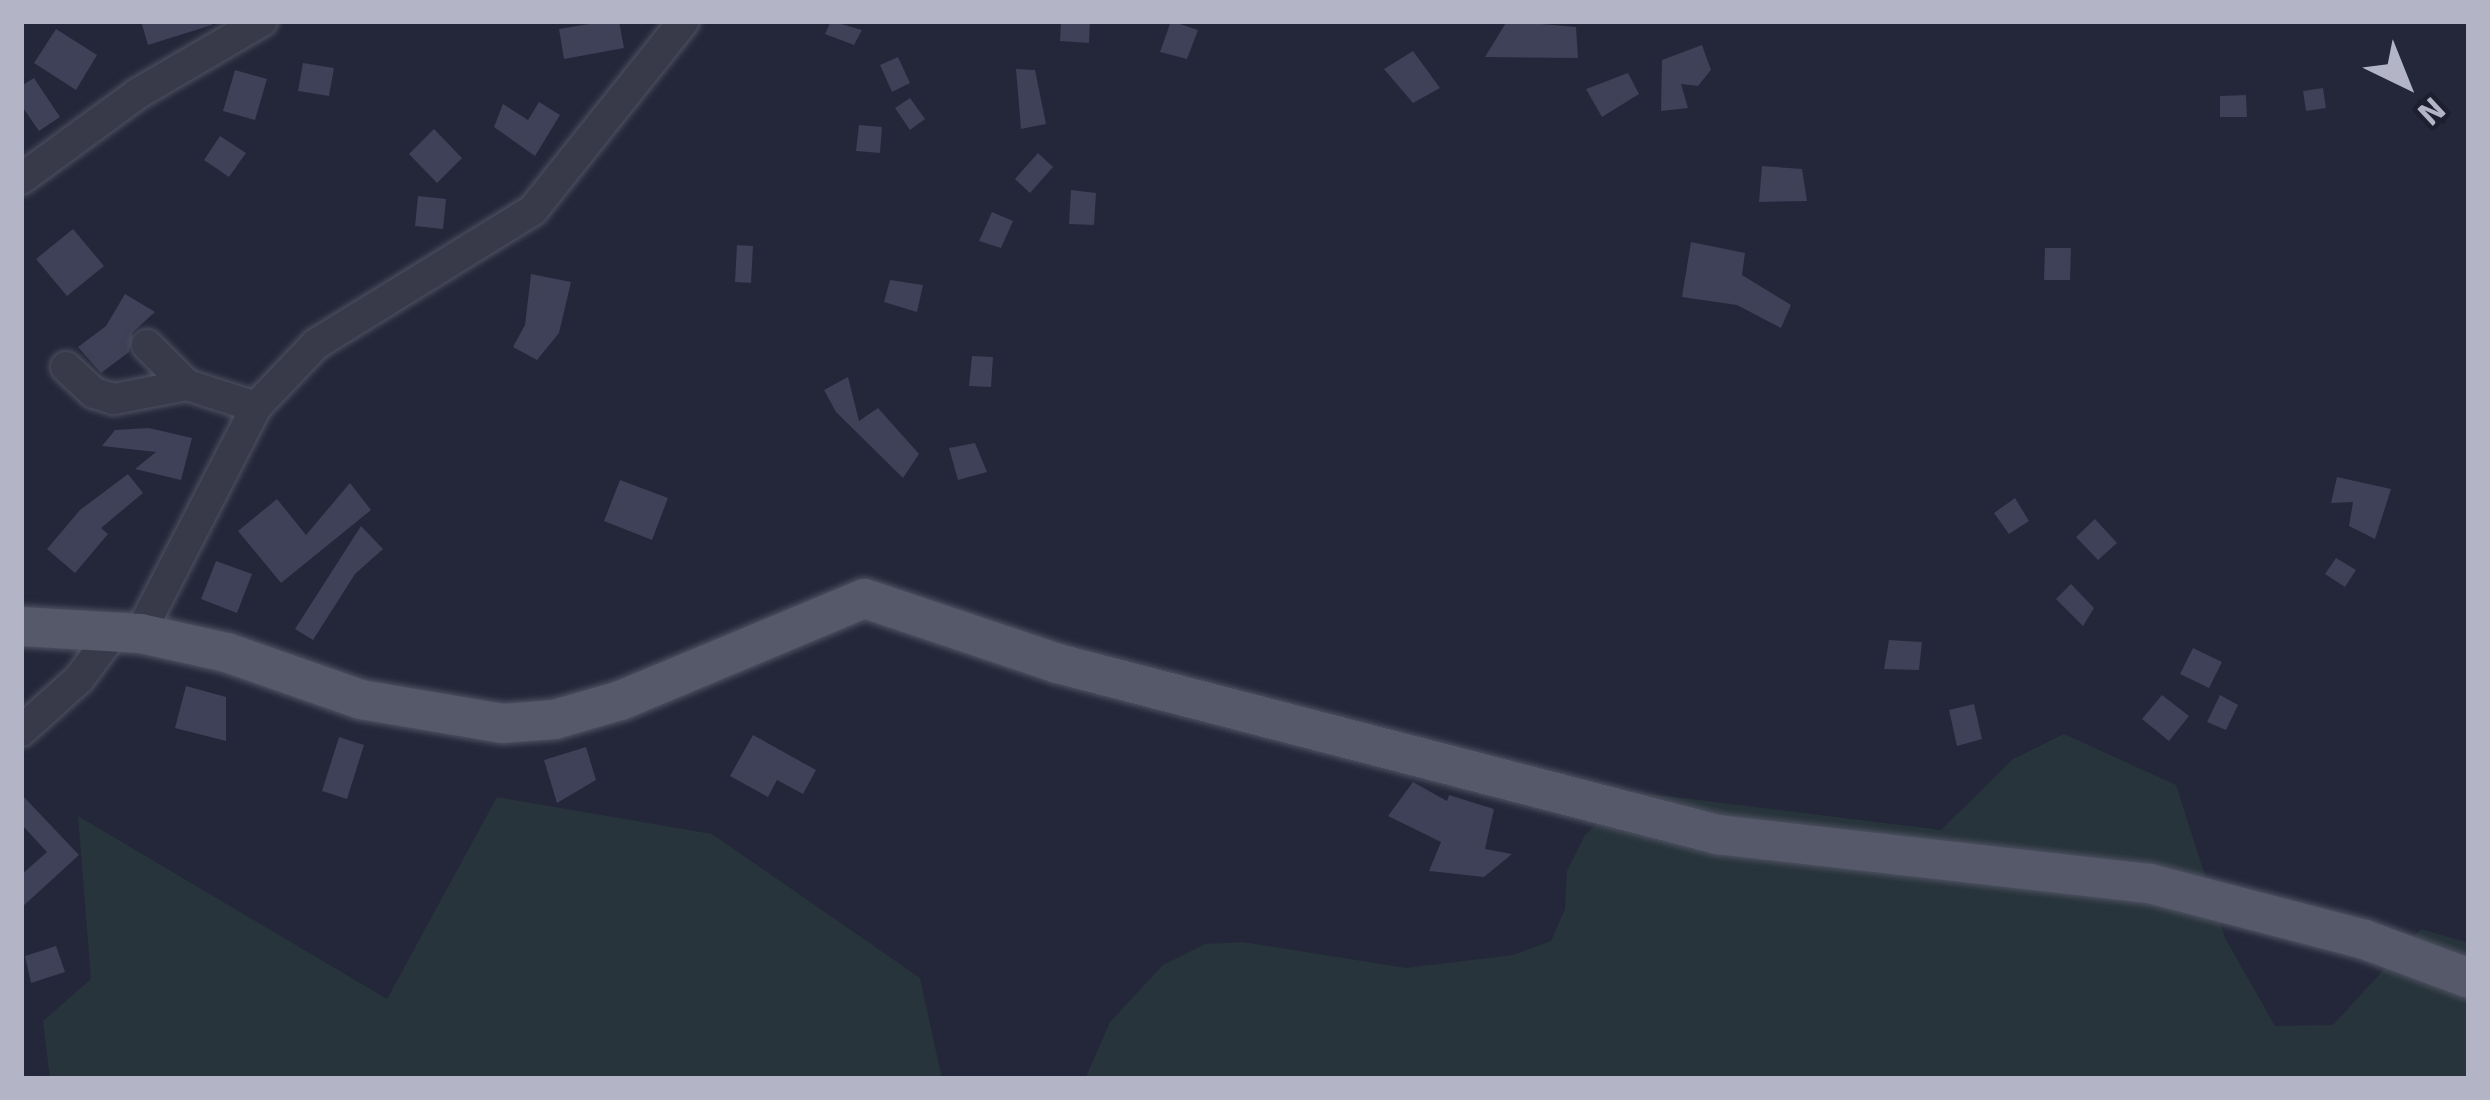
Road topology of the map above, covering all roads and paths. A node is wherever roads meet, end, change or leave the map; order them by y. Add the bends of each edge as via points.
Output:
1 (262, 21) edge
2 (684, 21) edge
3 (21, 179) edge
4 (146, 345) dead end
5 (66, 367) dead end
6 (187, 385) junction
7 (256, 407) junction
8 (21, 626) edge
9 (128, 631) junction
10 (21, 731) edge
11 (2469, 978) edge

1 - 3 street via 137,94
2 - 7 street via 533,210 316,344
4 - 6 street
5 - 6 street via 94,393 114,399
6 - 7 street
7 - 9 street
8 - 9 main road
9 - 10 street
9 - 11 main road via 226,652 361,700 502,723 554,719 620,700 864,598 1057,663 1717,833 2149,884 2364,939

